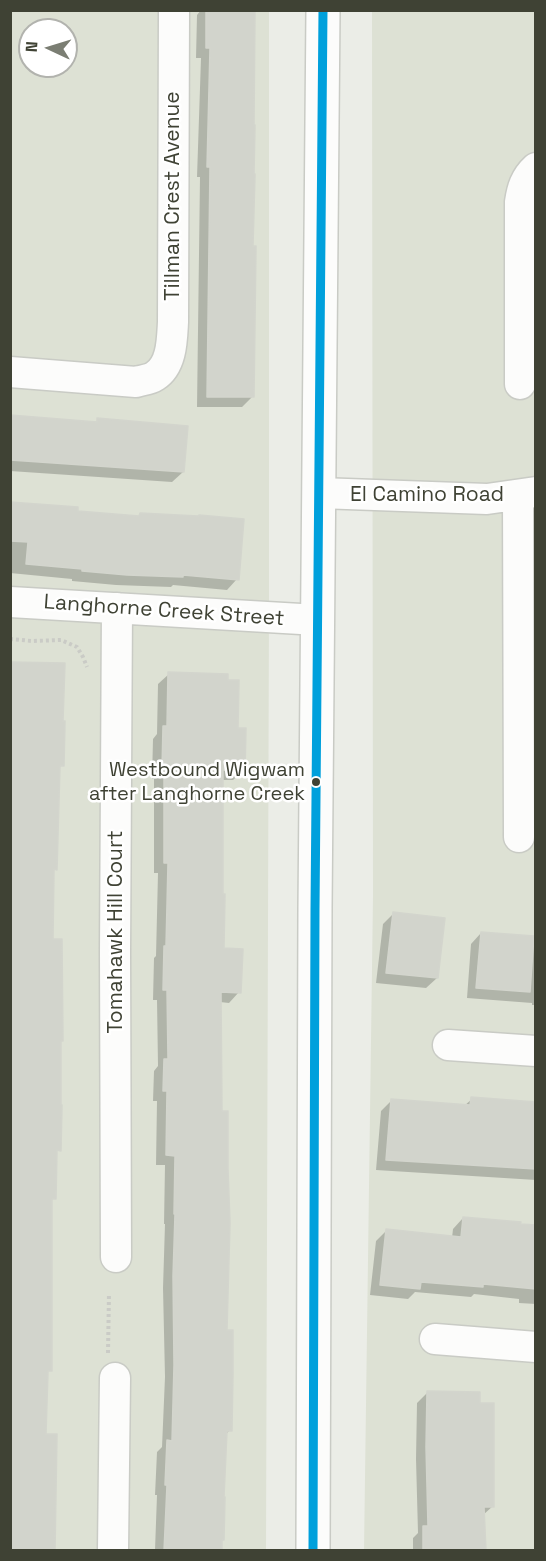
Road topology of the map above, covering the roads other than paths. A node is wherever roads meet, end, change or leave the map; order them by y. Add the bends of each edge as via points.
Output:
1 (174, 10) edge
2 (323, 10) edge
3 (536, 168) edge
4 (10, 372) edge
5 (520, 384) dead end
6 (319, 493) junction
7 (527, 494) edge
8 (10, 602) edge
9 (117, 608) junction
10 (318, 620) junction
11 (519, 837) dead end
12 (448, 1045) dead end
13 (536, 1051) edge
14 (116, 1257) dead end
15 (435, 1339) dead end
16 (536, 1347) edge
17 (111, 1366) road end
18 (113, 1551) edge
19 (312, 1551) edge

1 - 4 street, Tillman Crest Avenue via 173,322 171,348 164,366 155,376 136,381
2 - 6 street
3 - 5 street via 523,186 520,202
6 - 7 street, El Camino Road via 487,499
6 - 10 street
7 - 11 street
8 - 9 street, Langhorne Creek Street
9 - 10 street, Langhorne Creek Street
9 - 14 street, Tomahawk Hill Court
10 - 19 street
12 - 13 street
15 - 16 street
17 - 18 street

